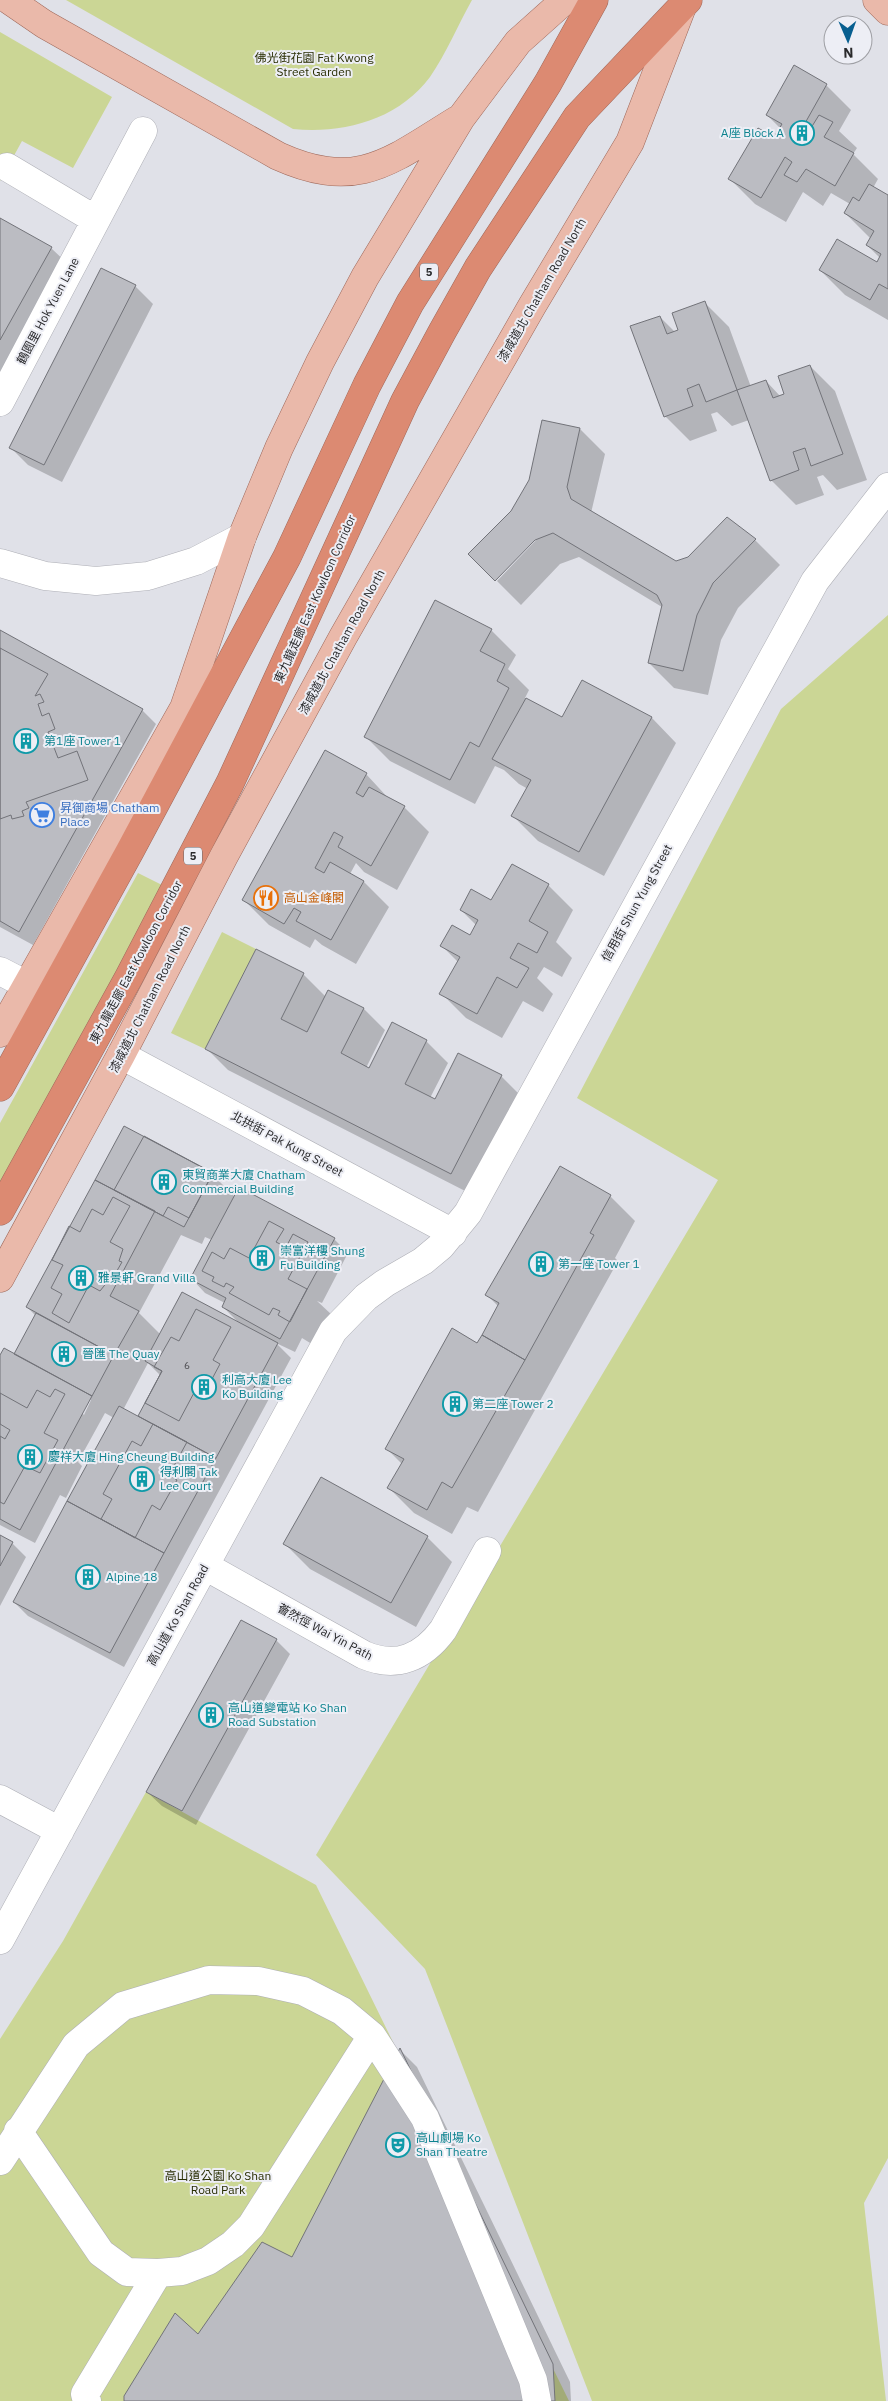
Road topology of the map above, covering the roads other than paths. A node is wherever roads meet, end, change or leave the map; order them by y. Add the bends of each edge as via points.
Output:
1 (9, 0) edge
2 (565, 0) edge
3 (594, 0) edge
4 (877, 0) edge
5 (685, 3) edge
6 (888, 10) edge
7 (461, 118) junction
8 (143, 131) dead end
9 (7, 167) dead end
10 (96, 220) junction
11 (0, 402) edge
12 (888, 487) edge
13 (364, 491) joint
14 (242, 537) junction
15 (0, 563) edge
16 (0, 972) edge
17 (27, 985) junction
18 (0, 1033) edge
19 (121, 1055) junction
20 (0, 1086) edge
21 (0, 1211) edge
22 (454, 1233) junction
23 (0, 1278) edge
24 (366, 1297) joint
25 (487, 1551) dead end
26 (205, 1566) junction
27 (0, 1799) edge
28 (60, 1831) junction
29 (0, 1940) edge
30 (372, 2036) junction
31 (18, 2131) junction
32 (0, 2161) edge
33 (158, 2273) junction
34 (87, 2401) edge
35 (537, 2401) edge

1 - 7 main road via 44,24 278,156 322,172 360,171 383,164
2 - 7 main road via 518,42
3 - 20 highway, 5 via 548,83 410,303 366,385 287,557
4 - 6 main road
5 - 13 highway, 漆咸道北 Chatham Road North / 5 via 577,117 540,172 478,268 442,332 405,401
5 - 19 main road, 漆咸道北 Chatham Road North via 630,142 532,306 343,637
7 - 14 main road via 365,277 320,362
8 - 10 street, 鶴園里 Hok Yuen Lane
9 - 10 street
10 - 11 street, 鶴園里 Hok Yuen Lane
12 - 22 street, 信用街 Shun Yung Street via 814,581 468,1213
13 - 21 highway, 東九龍走廊 East Kowloon Corridor / 5 via 217,808 129,977
14 - 15 street via 196,561 148,576 96,581 45,576
14 - 17 main road via 184,708
16 - 17 street
17 - 18 main road
19 - 22 street, 北拱街 Pak Kung Street
19 - 23 main road, 漆咸道北 Chatham Road North
22 - 24 street, 信用街 Shun Yung Street via 423,1261
24 - 26 street, 高山道 Ko Shan Road via 333,1331
25 - 26 street, 薈然徑 Wai Yin Path via 435,1641 425,1651 400,1660 376,1660 364,1655
26 - 28 street, 高山道 Ko Shan Road
27 - 28 street
28 - 29 street, 高山道 Ko Shan Road
30 - 31 street via 342,2011 304,1991 258,1981 208,1980 123,2006 76,2045
30 - 33 street via 250,2226 233,2244 208,2262
30 - 35 street via 425,2118 533,2380
31 - 32 street
31 - 33 street via 102,2253 127,2272
33 - 34 street via 85,2394

